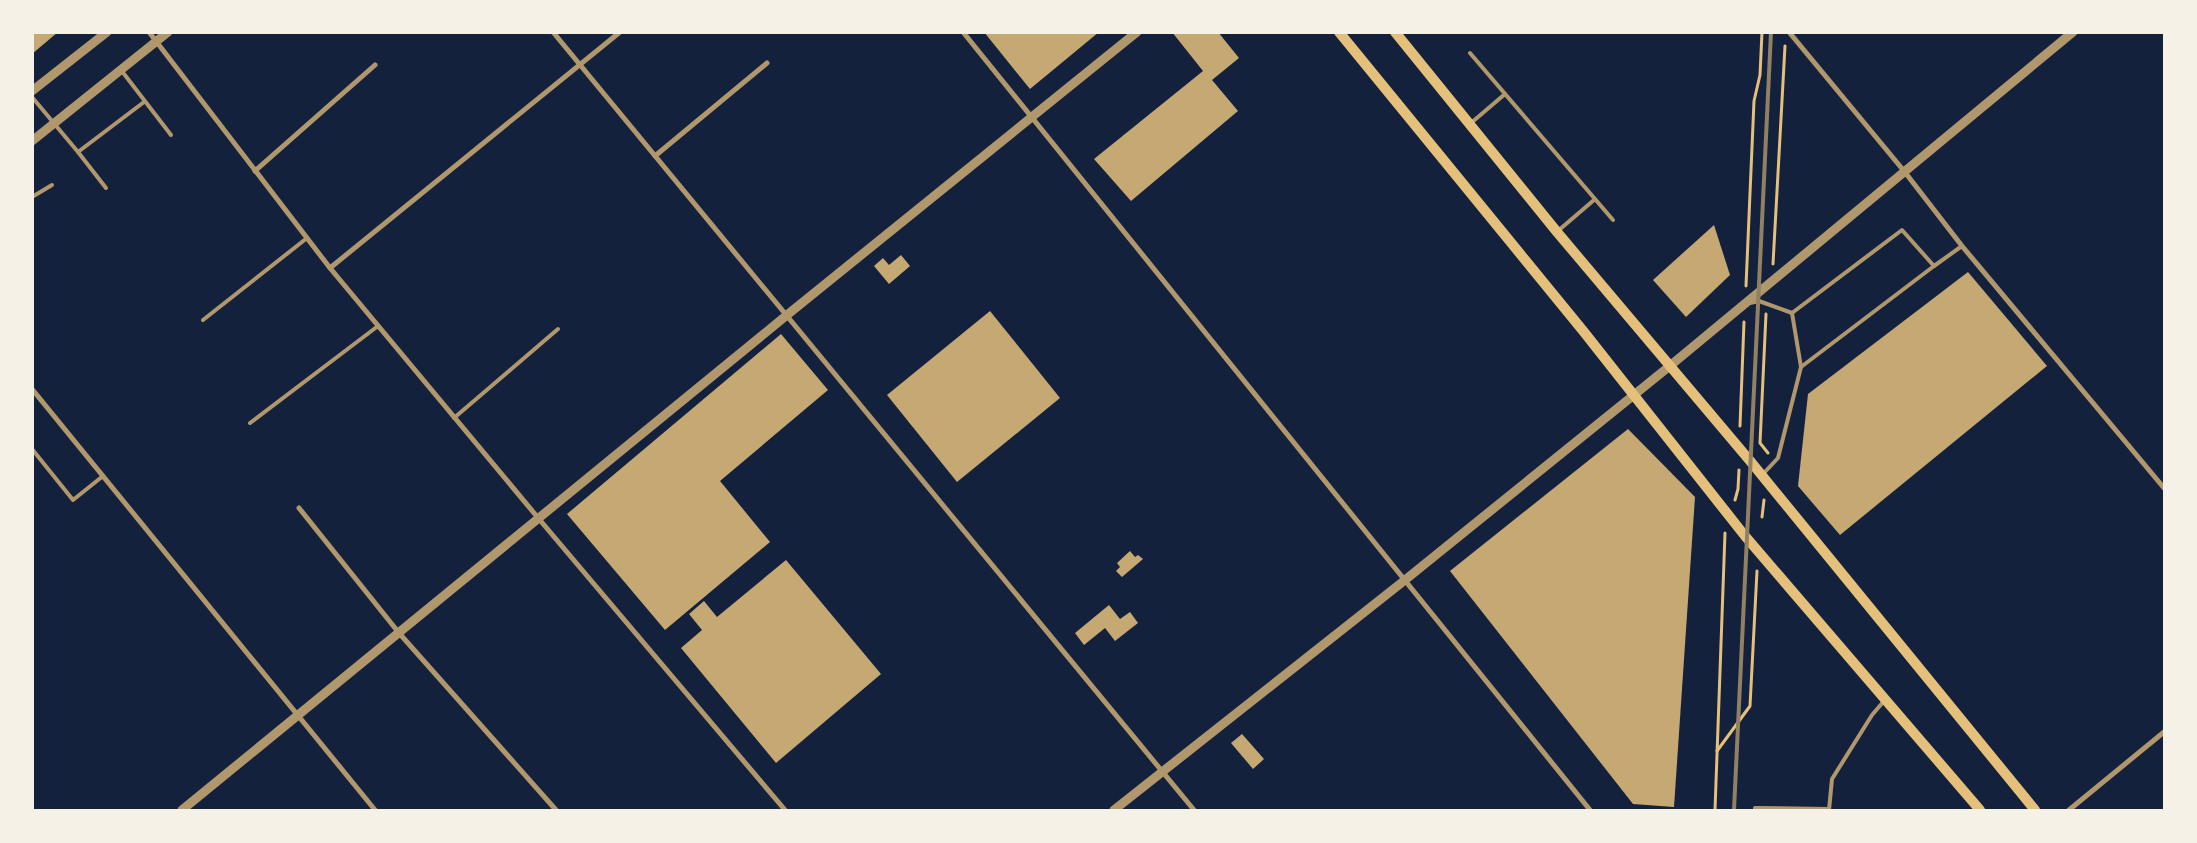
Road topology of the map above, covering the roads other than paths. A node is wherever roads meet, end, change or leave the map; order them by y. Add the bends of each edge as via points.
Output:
1 (107, 32) edge
2 (149, 32) edge
3 (168, 32) edge
4 (553, 32) edge
5 (620, 32) edge
6 (964, 32) edge
7 (1137, 32) edge
8 (1339, 32) edge
9 (1395, 32) edge
10 (1789, 32) edge
11 (2073, 32) edge
12 (156, 42) junction
13 (1470, 52) dead end
14 (767, 63) dead end
15 (579, 65) junction
16 (375, 66) dead end
17 (121, 70) junction
18 (32, 91) edge
19 (1505, 94) junction
20 (32, 97) edge
21 (144, 102) junction
22 (1032, 117) junction
23 (54, 123) junction
24 (1470, 124) junction
25 (171, 135) dead end
26 (32, 141) edge
27 (78, 152) junction
28 (655, 156) junction
29 (255, 171) junction
30 (1904, 171) junction
31 (52, 185) dead end
32 (106, 188) dead end
33 (32, 197) edge
34 (1594, 200) junction
35 (1613, 220) dead end
36 (1557, 232) junction
37 (307, 238) junction
38 (1962, 246) junction
39 (1934, 266) junction
40 (330, 268) junction
41 (1745, 305) junction
42 (1792, 313) junction
43 (787, 315) junction
44 (203, 320) dead end
45 (378, 326) junction
46 (558, 329) dead end
47 (1671, 365) junction
48 (1801, 367) junction
49 (32, 390) edge
50 (1634, 394) junction
51 (454, 418) junction
52 (250, 423) dead end
53 (32, 449) edge
54 (1762, 475) junction
55 (103, 476) junction
56 (2164, 488) edge
57 (299, 508) dead end
58 (539, 519) junction
59 (1405, 580) junction
60 (399, 634) junction
61 (1885, 700) junction
62 (298, 716) junction
63 (2164, 732) edge
64 (1163, 771) junction
65 (182, 810) edge
66 (375, 810) edge
67 (556, 810) edge
68 (785, 810) edge
69 (1114, 810) edge
70 (1194, 810) edge
71 (1590, 810) edge
72 (1755, 810) edge
73 (1829, 810) edge
74 (1980, 810) edge
75 (2035, 810) edge
76 (2069, 810) edge

1 - 18 street
2 - 12 street
3 - 12 street
4 - 15 street
5 - 15 street
6 - 22 street
7 - 22 street
8 - 50 main road
9 - 24 main road
10 - 30 street
11 - 30 street
12 - 17 street
12 - 29 street
13 - 19 lane
14 - 28 street
15 - 28 street
15 - 40 street
16 - 29 street
17 - 21 lane
17 - 23 street
19 - 24 lane
19 - 34 lane
20 - 23 lane
21 - 25 lane
21 - 27 lane
22 - 43 street
22 - 59 street
23 - 26 street
23 - 27 lane
24 - 36 main road
27 - 32 lane
28 - 43 street
29 - 37 street
30 - 38 street
30 - 41 street
31 - 33 lane
34 - 35 lane
34 - 36 lane
36 - 47 main road
37 - 40 street
37 - 44 lane
38 - 39 lane
38 - 56 street
39 - 42 lane via 1902,230
39 - 48 lane
40 - 45 street
41 - 42 lane via 1759,301
41 - 47 street
42 - 48 lane
43 - 58 street
43 - 64 street
45 - 51 street
45 - 52 lane
46 - 51 lane
47 - 50 street
47 - 54 main road
48 - 54 lane via 1778,458
49 - 55 street
50 - 59 street
50 - 61 main road via 1745,536
51 - 58 street
53 - 55 lane via 73,500
54 - 75 main road
55 - 62 street
57 - 60 street
58 - 60 street
58 - 68 street
59 - 64 street
59 - 71 street
60 - 62 street
60 - 67 street
61 - 73 lane via 1832,778
61 - 74 main road
62 - 65 street
62 - 66 street
63 - 76 street
64 - 69 street
64 - 70 street
72 - 73 lane

